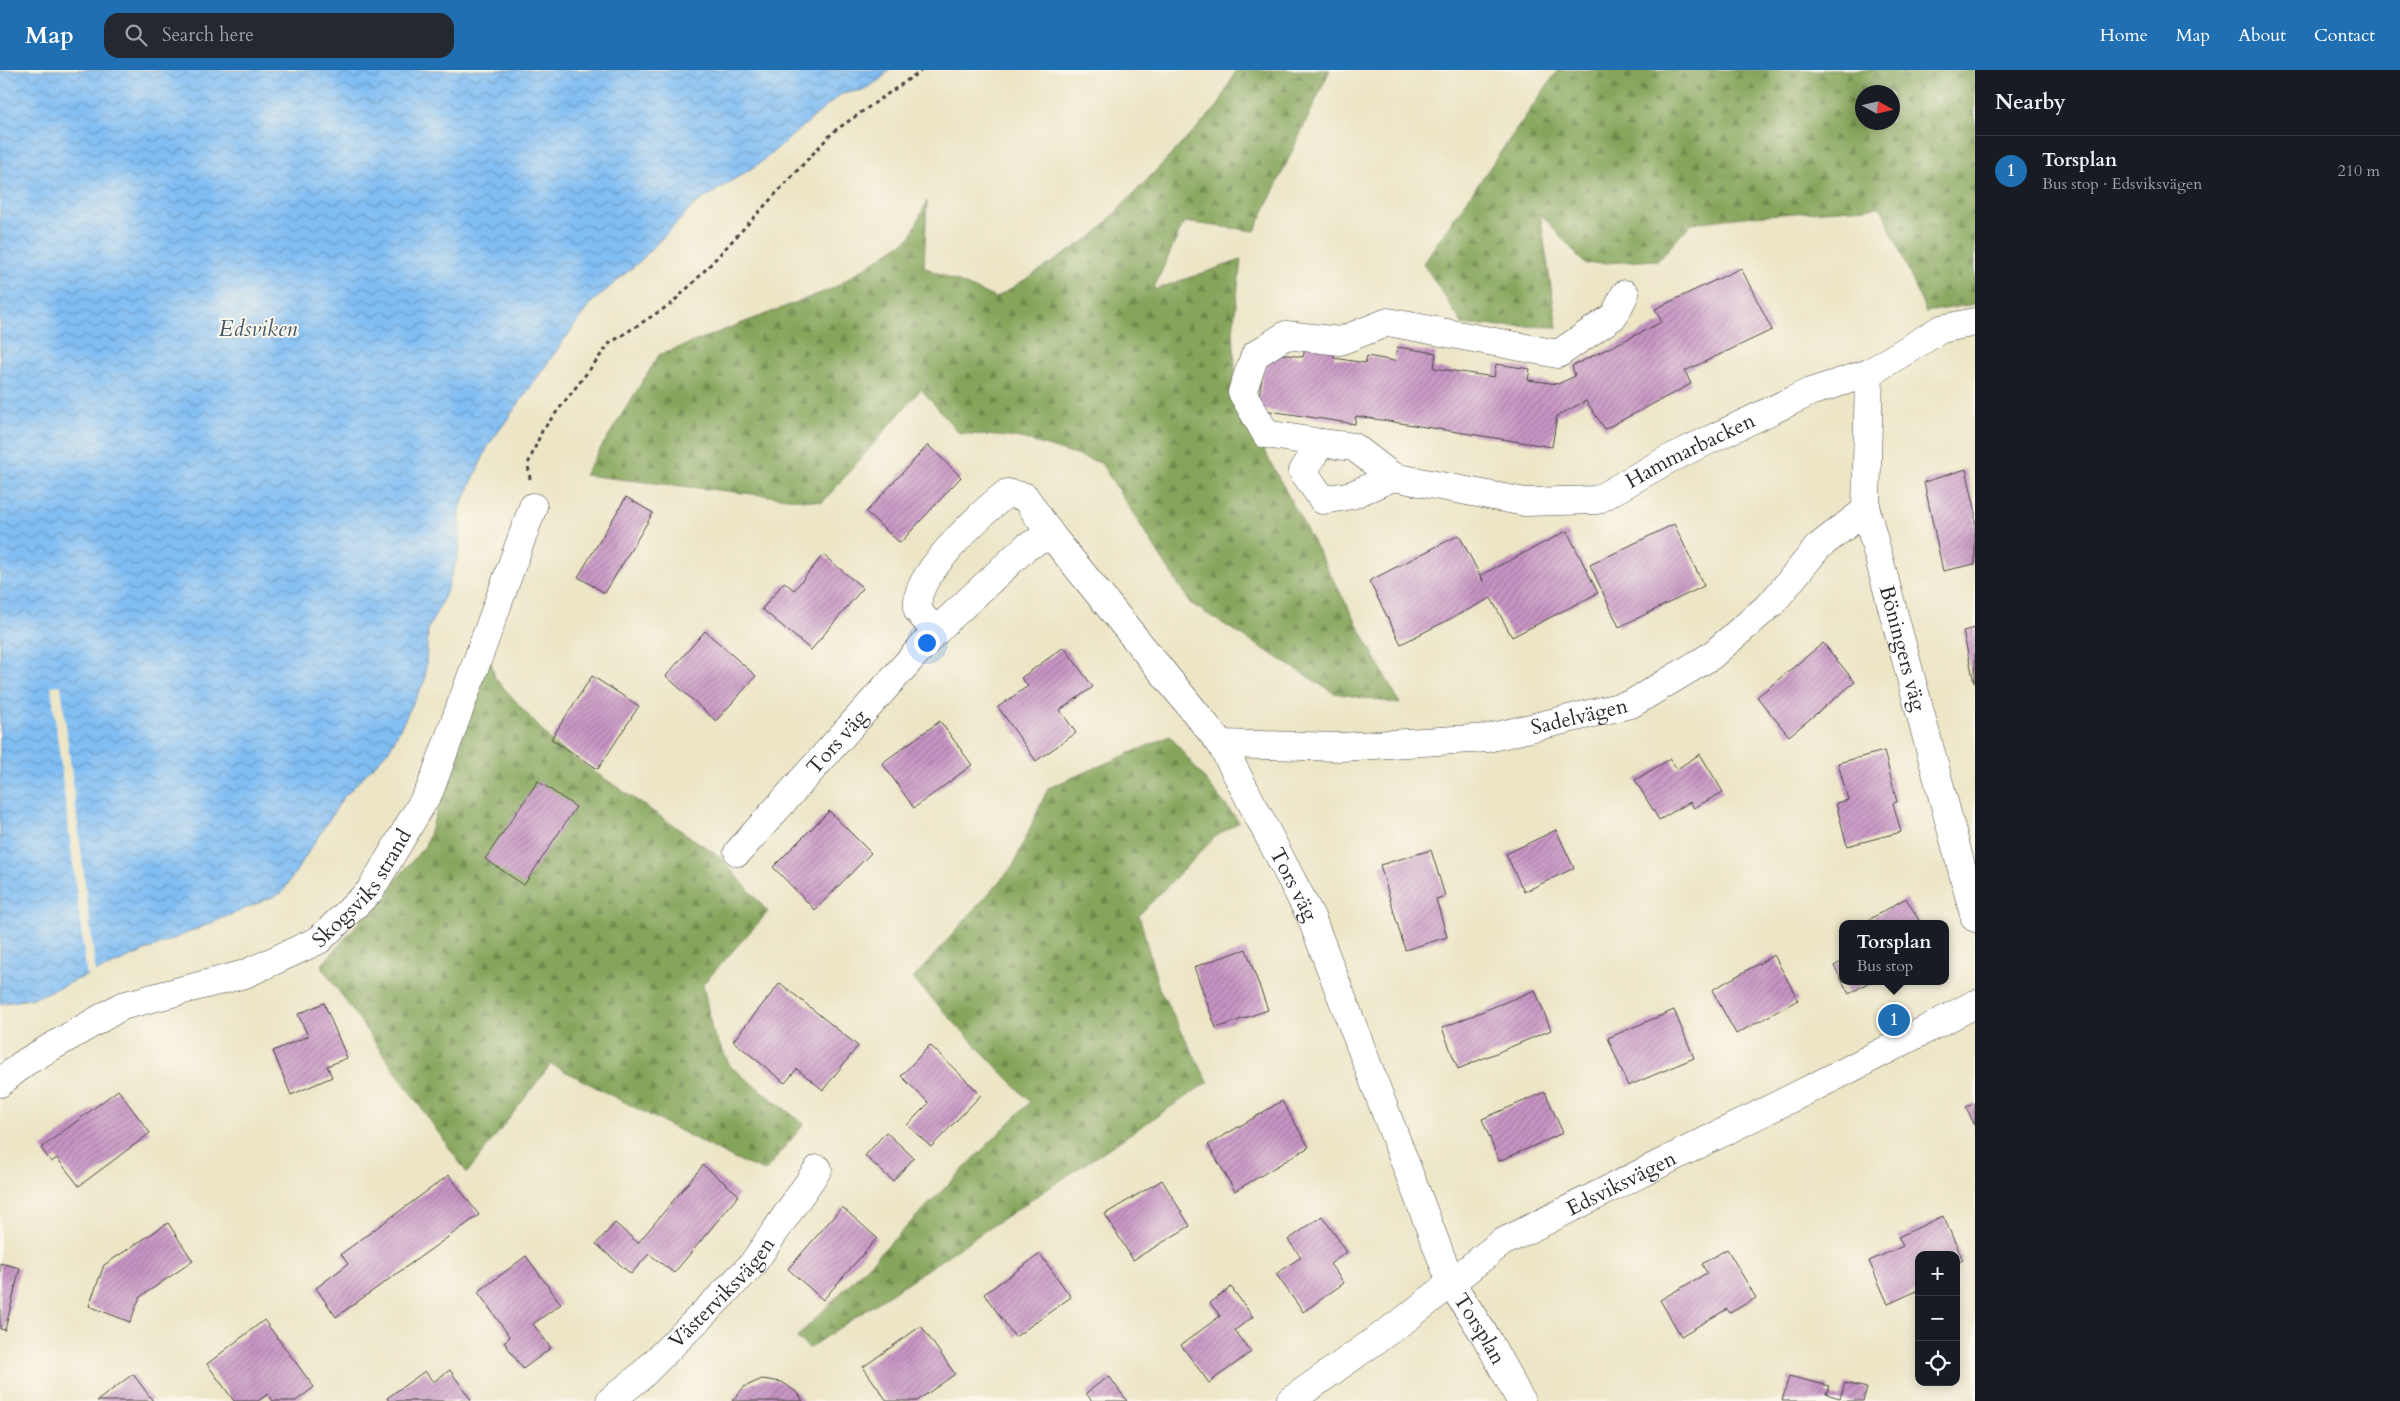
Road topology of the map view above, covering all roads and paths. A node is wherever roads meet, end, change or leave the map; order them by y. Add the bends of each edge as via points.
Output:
1 (922, 70) edge
2 (1625, 294) dead end
3 (1975, 322) edge
4 (1869, 373) junction
5 (1321, 443) junction
6 (1393, 476) junction
7 (533, 507) joint
8 (1866, 510) junction
9 (1050, 535) junction
10 (936, 632) junction
11 (1221, 744) junction
12 (738, 852) dead end
13 (1975, 918) edge
14 (1975, 1004) edge
15 (0, 1083) edge
16 (818, 1169) dead end
17 (1451, 1283) junction
18 (610, 1401) edge
19 (1290, 1401) edge
20 (1521, 1401) edge

1 - 7 path via 833,132 695,282 671,304 610,343 542,431 528,464
2 - 5 street, Hammarbacken via 1614,316 1558,354 1388,322 1340,341 1286,335 1255,355 1242,392 1266,434
3 - 4 street, Hammarbacken via 1941,330
4 - 6 street, Hammarbacken via 1810,392 1667,460 1597,500 1525,502
4 - 8 street, Böningers väg
5 - 6 street, Hammarbacken via 1354,447
5 - 6 street via 1303,471 1323,500 1352,495
7 - 15 street, Skogsviks strand via 430,790 370,890 319,940 245,974 122,1006 24,1063
8 - 11 street, Sadelvägen via 1818,546 1772,603 1711,656 1632,704 1488,738 1340,747
8 - 13 street, Böningers väg
9 - 10 street, Tors väg via 1026,547
9 - 10 street, Tors väg via 1025,497 1007,493 985,510 928,574 919,593 918,611
9 - 11 street, Tors väg
10 - 12 street, Tors väg
11 - 17 street, Tors väg via 1311,917
14 - 17 street, Edsviksvägen via 1501,1243
16 - 18 street, Västerviksvägen via 752,1265 641,1376
17 - 19 street, Edsviksvägen
17 - 20 street, Torsplan via 1486,1337

